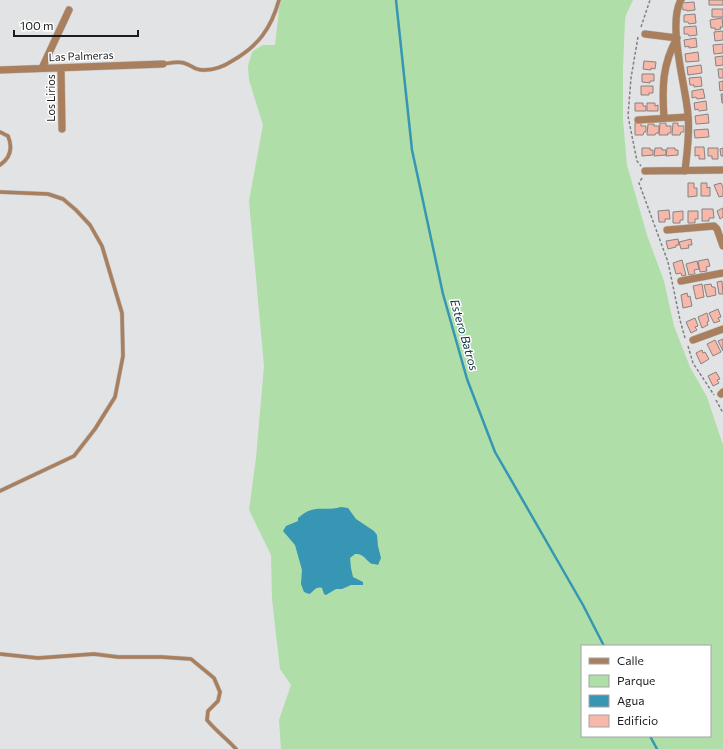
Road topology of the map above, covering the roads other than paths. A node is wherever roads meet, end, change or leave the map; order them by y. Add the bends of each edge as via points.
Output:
1 (279, 0) edge
2 (681, 0) edge
3 (69, 10) dead end
4 (641, 32) road end
5 (677, 38) junction
6 (163, 64) joint
7 (42, 68) junction
8 (61, 68) junction
9 (0, 70) edge
10 (688, 117) junction
11 (664, 118) junction
12 (638, 120) dead end
13 (62, 129) dead end
14 (0, 132) edge
15 (0, 165) edge
16 (723, 170) edge
17 (645, 171) road end
18 (685, 171) junction
19 (0, 192) edge
20 (667, 230) dead end
21 (723, 246) edge
22 (723, 273) edge
23 (682, 281) dead end
24 (723, 328) edge
25 (693, 340) dead end
26 (0, 491) edge
27 (0, 654) edge
28 (236, 749) edge

1 - 6 lane via 270,24 260,40 245,54 228,64 219,68 197,70 183,62
2 - 5 street via 676,14
3 - 7 street
4 - 5 street
5 - 10 street
5 - 11 street via 664,71
6 - 8 street, Las Palmeras
7 - 8 street, Las Palmeras
7 - 9 street, Las Palmeras
8 - 13 street, Los Lirios
10 - 11 street
10 - 18 street via 689,136
11 - 12 street
14 - 15 lane via 8,136 11,144 8,158
16 - 18 street
17 - 18 street
19 - 26 lane via 48,194 63,199 90,225 102,246 122,313 123,356 115,397 74,456
20 - 21 street via 714,226
22 - 23 street
24 - 25 street
27 - 28 lane via 38,658 94,654 191,659 214,678 220,692 218,701 208,711 207,720

